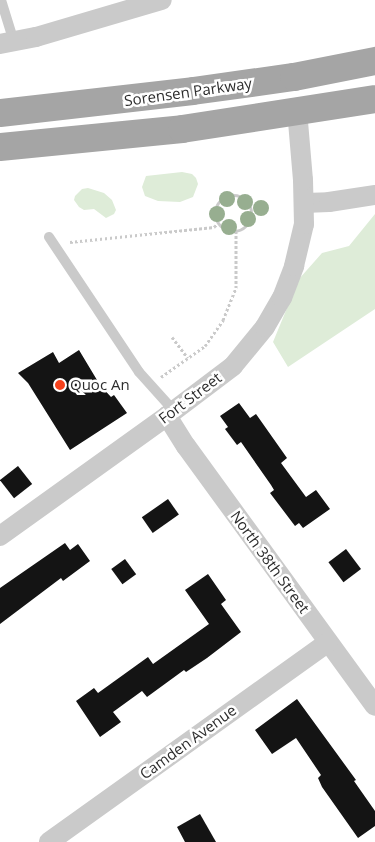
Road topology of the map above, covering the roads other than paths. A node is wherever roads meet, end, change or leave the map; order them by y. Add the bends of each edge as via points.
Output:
1 (162, 0) edge
2 (1, 2) edge
3 (7, 43) edge
4 (364, 63) edge
5 (375, 99) edge
6 (297, 110) junction
7 (0, 113) edge
8 (0, 147) edge
9 (375, 195) edge
10 (304, 203) junction
11 (49, 237) road end
12 (171, 413) junction
13 (0, 536) edge
14 (328, 642) junction
15 (375, 706) edge
16 (49, 842) edge

1 - 3 street
2 - 3 lane
4 - 6 main road via 308,88
4 - 7 main road, Sorensen Parkway via 193,92
5 - 6 main road
6 - 8 main road via 182,129
6 - 10 street, Fort Street
9 - 10 street
10 - 12 street, Fort Street via 304,224 294,266 282,298 265,327 233,366
11 - 12 lane
12 - 13 street, Fort Street
12 - 14 street, North 38th Street via 186,446
14 - 15 street, North 38th Street
14 - 16 street, Camden Avenue

